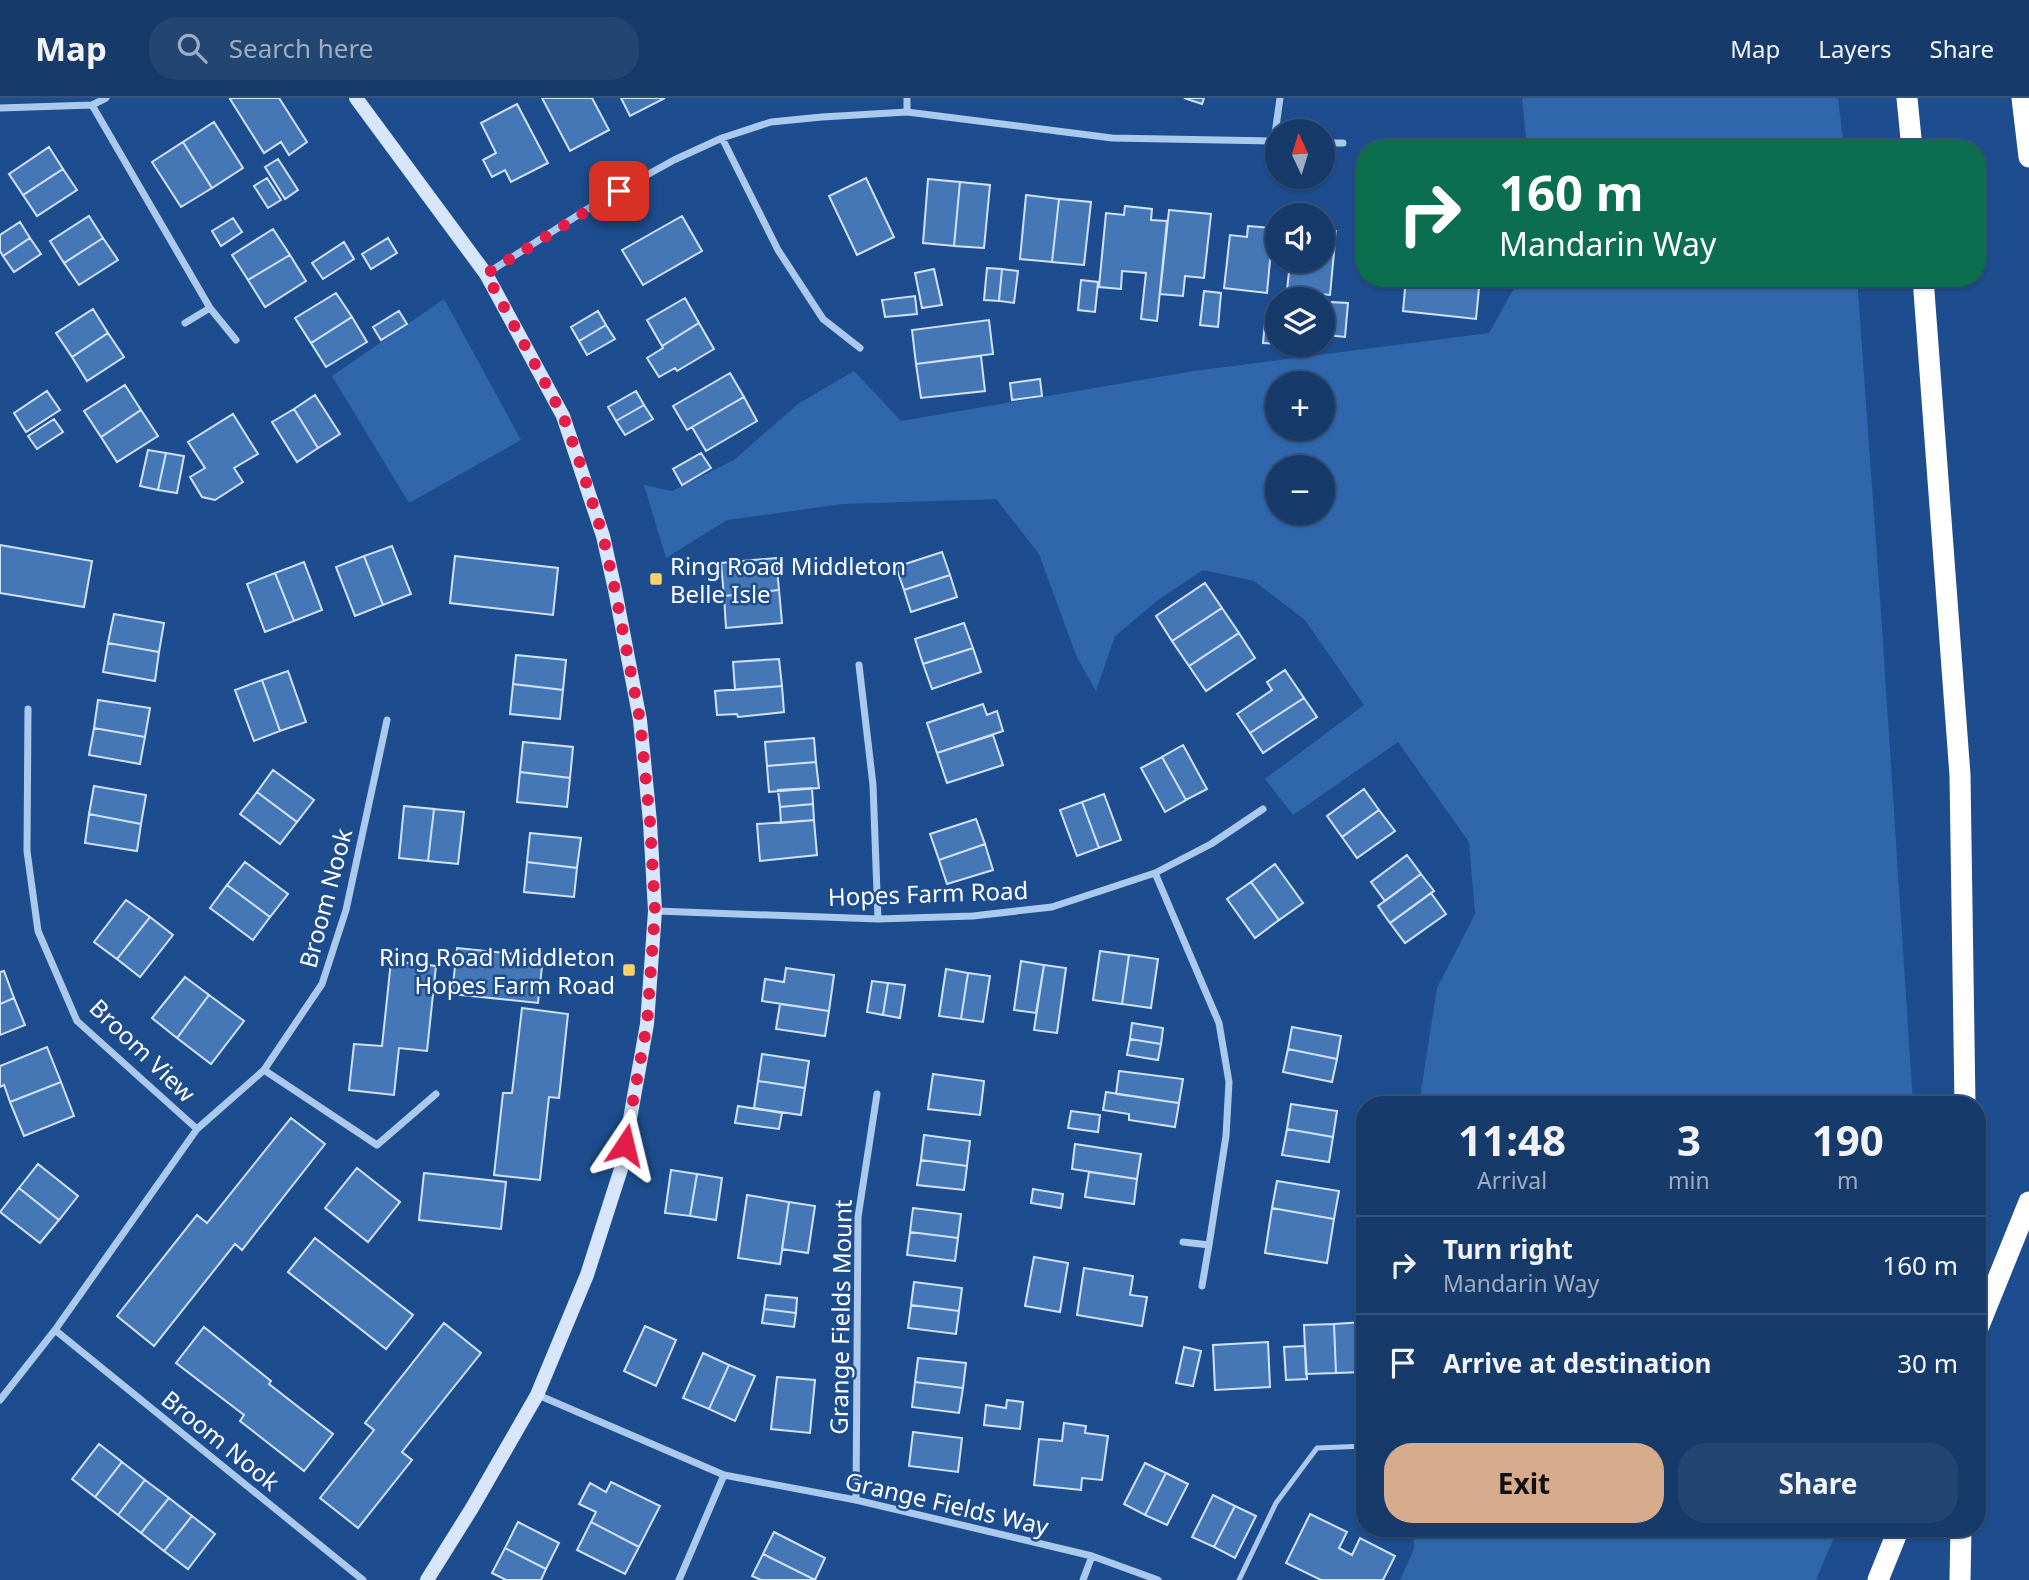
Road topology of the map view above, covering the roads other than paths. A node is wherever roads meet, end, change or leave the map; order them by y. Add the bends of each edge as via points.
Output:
1 (106, 98) edge
2 (356, 98) edge
3 (907, 98) edge
4 (1280, 98) edge
5 (1908, 98) edge
6 (2022, 98) edge
7 (92, 105) junction
8 (0, 108) edge
9 (907, 112) junction
10 (1278, 119) edge
11 (722, 138) junction
12 (1911, 140) edge
13 (1265, 141) edge
14 (1335, 143) edge
15 (1343, 143) dead end
16 (2029, 156) edge
17 (486, 274) junction
18 (1924, 287) edge
19 (210, 308) junction
20 (185, 323) dead end
21 (236, 340) dead end
22 (860, 348) dead end
23 (859, 665) dead end
24 (29, 709) dead end
25 (387, 720) dead end
26 (1264, 809) dead end
27 (1155, 873) junction
28 (655, 911) junction
29 (878, 919) junction
30 (264, 1070) junction
31 (436, 1094) dead end
32 (877, 1094) dead end
33 (1965, 1096) edge
34 (197, 1129) junction
35 (2029, 1202) edge
36 (1183, 1242) dead end
37 (1209, 1245) junction
38 (1202, 1286) dead end
39 (1986, 1308) edge
40 (55, 1330) junction
41 (537, 1395) junction
42 (0, 1400) edge
43 (1356, 1446) edge
44 (724, 1475) junction
45 (856, 1500) junction
46 (1895, 1537) edge
47 (1961, 1537) edge
48 (1092, 1556) junction
49 (363, 1580) edge
50 (427, 1580) edge
51 (680, 1580) edge
52 (1083, 1580) edge
53 (1158, 1580) edge
54 (1239, 1580) edge
55 (1878, 1580) edge
56 (1960, 1580) edge

1 - 7 street
2 - 17 street
3 - 9 street
4 - 10 street
5 - 12 highway
6 - 16 highway
7 - 8 street
7 - 19 street
9 - 11 street via 771,122
9 - 13 street via 1112,138
11 - 17 street via 600,201
11 - 22 street via 778,250 823,318
14 - 15 street
17 - 28 street via 563,416 603,536 640,720
18 - 33 highway via 1960,775
19 - 20 street
19 - 21 street
23 - 29 street via 873,785
24 - 34 street, Broom View via 27,851 38,932 78,1021
25 - 30 street, Broom Nook via 346,910 322,984
26 - 27 street, Hopes Farm Road
27 - 29 street, Hopes Farm Road via 1052,907 973,916
27 - 37 street via 1219,1023 1228,1082 1226,1136
28 - 29 street, Hopes Farm Road
28 - 41 street via 647,1024 621,1169 587,1275
30 - 31 street via 377,1145
30 - 34 street, Broom Nook
32 - 45 street, Grange Fields Mount via 858,1217
34 - 40 street, Broom Nook
35 - 39 highway
36 - 37 street
37 - 38 street
40 - 42 street, Broom Nook
40 - 49 street, Broom Nook
41 - 44 street, Grange Fields Way
41 - 50 street
43 - 54 lane via 1317,1448 1276,1503
44 - 45 street, Grange Fields Way
44 - 51 street
45 - 48 street, Grange Fields Way
46 - 55 highway
47 - 56 highway
48 - 52 street
48 - 53 street, Grange Fields Way

